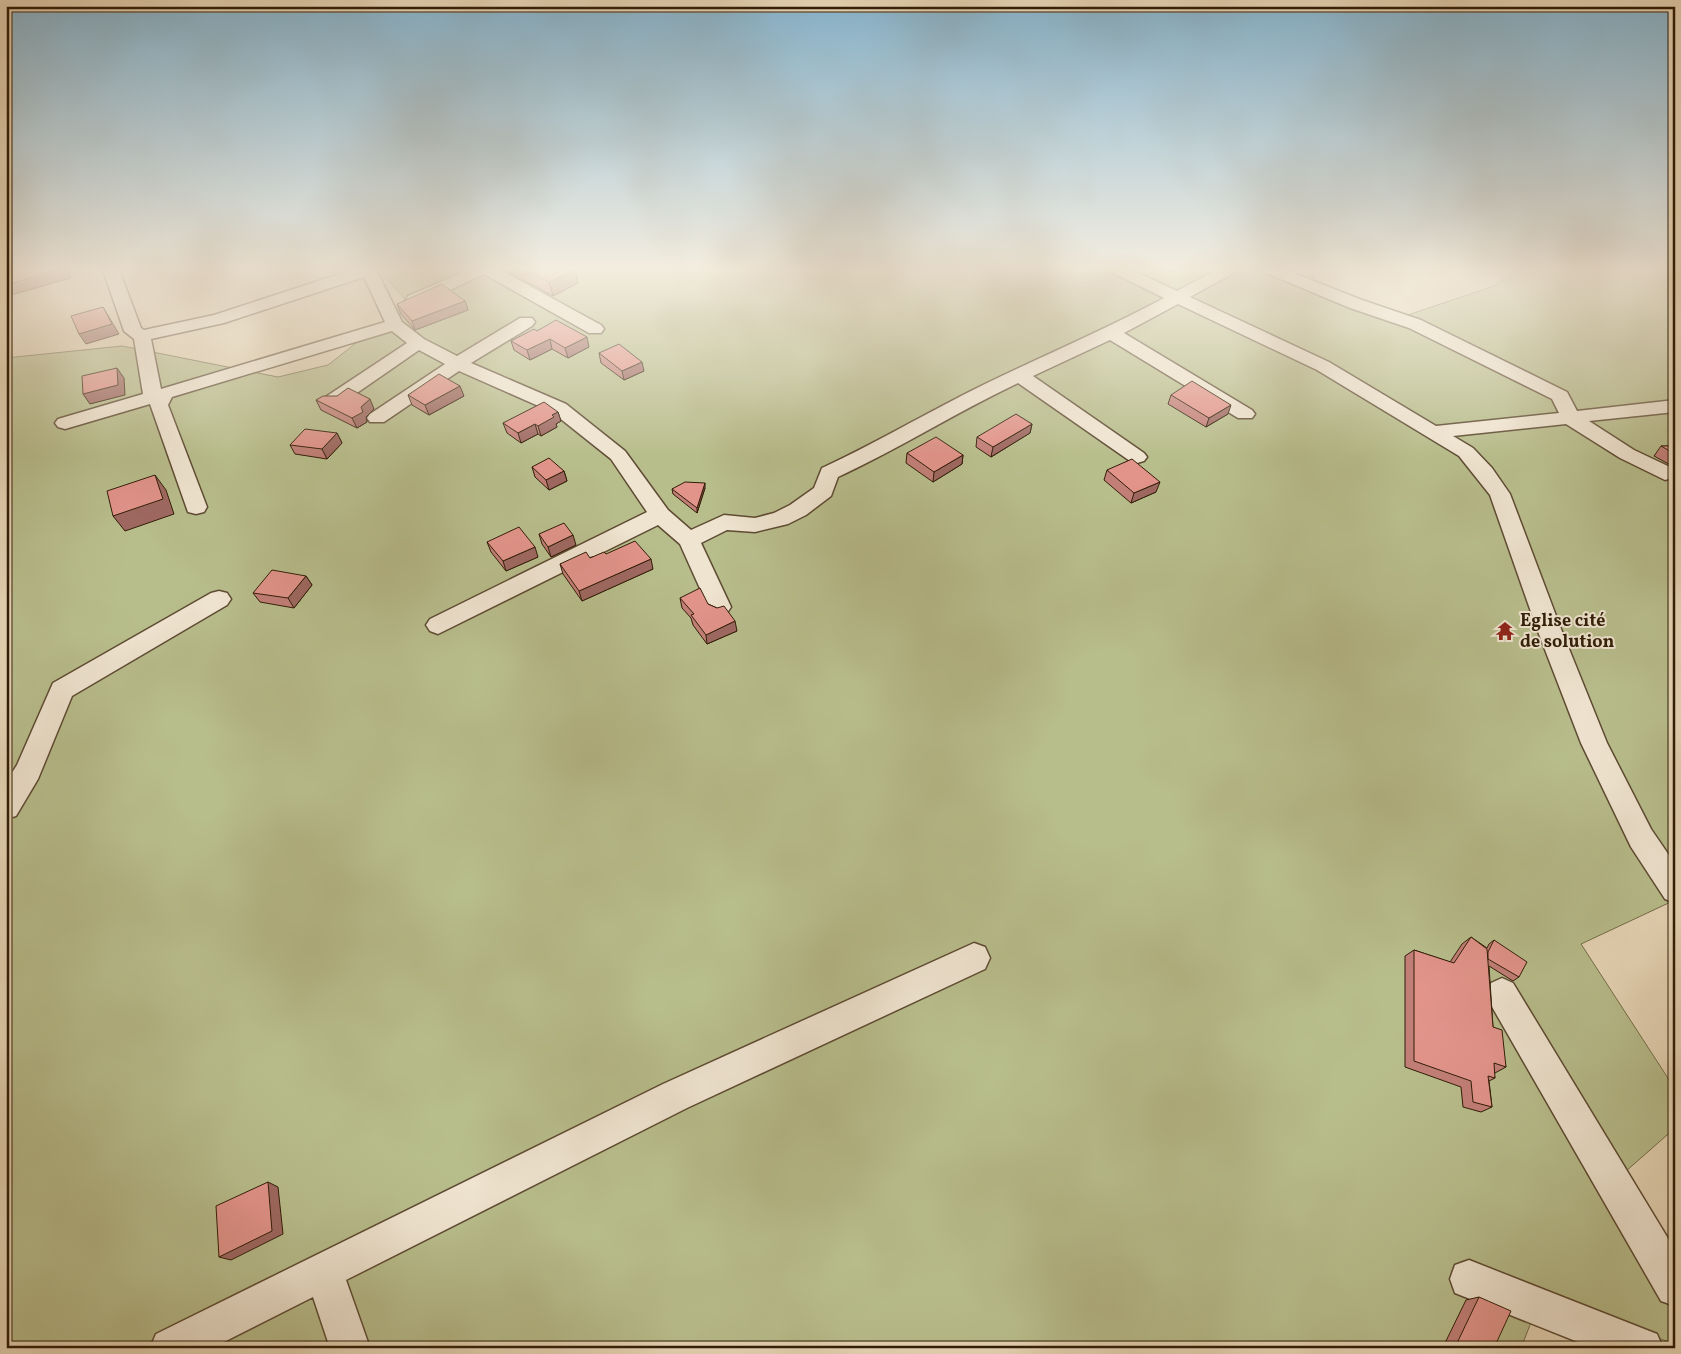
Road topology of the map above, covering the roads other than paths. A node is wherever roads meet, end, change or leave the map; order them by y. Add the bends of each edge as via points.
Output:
1 (133, 330) edge
2 (168, 330) edge
3 (356, 330) edge
4 (405, 330) edge
5 (512, 330) edge
6 (1116, 330) edge
7 (1250, 330) edge
8 (1427, 330) edge
9 (1111, 333) junction
10 (142, 336) junction
11 (418, 343) junction
12 (458, 363) junction
13 (1020, 376) junction
14 (159, 396) junction
15 (334, 400) edge
16 (1675, 406) edge
17 (1245, 414) dead end
18 (377, 418) dead end
19 (1571, 418) junction
20 (65, 422) dead end
21 (1434, 432) junction
22 (1137, 457) dead end
23 (1665, 473) dead end
24 (196, 507) dead end
25 (660, 515) junction
26 (689, 540) junction
27 (219, 599) dead end
28 (719, 606) edge
29 (438, 625) dead end
30 (6, 807) edge
31 (1675, 889) edge
32 (974, 958) dead end
33 (1502, 994) dead end
34 (324, 1271) junction
35 (1469, 1280) dead end
36 (1675, 1287) edge
37 (170, 1348) edge
38 (350, 1348) edge
39 (1643, 1348) edge

1 - 10 street
2 - 10 street
3 - 14 street
4 - 11 street
5 - 12 street
6 - 9 street
7 - 21 street via 1324,366
8 - 19 street via 1560,396
9 - 13 street
9 - 17 street
10 - 14 street
11 - 12 street
11 - 15 street
12 - 18 street
12 - 25 street via 559,408 618,454
13 - 22 street
13 - 26 street via 829,473 824,491 792,513 755,525 724,522
14 - 20 street
14 - 24 street via 159,405
16 - 19 street
19 - 21 street
19 - 23 street via 1627,454
21 - 31 street via 1466,452 1500,494 1594,743 1641,838
25 - 26 street
25 - 29 street
26 - 28 street
27 - 30 street via 62,690 28,770
32 - 34 street via 675,1096
33 - 36 street
34 - 37 street
34 - 38 street
35 - 39 street

